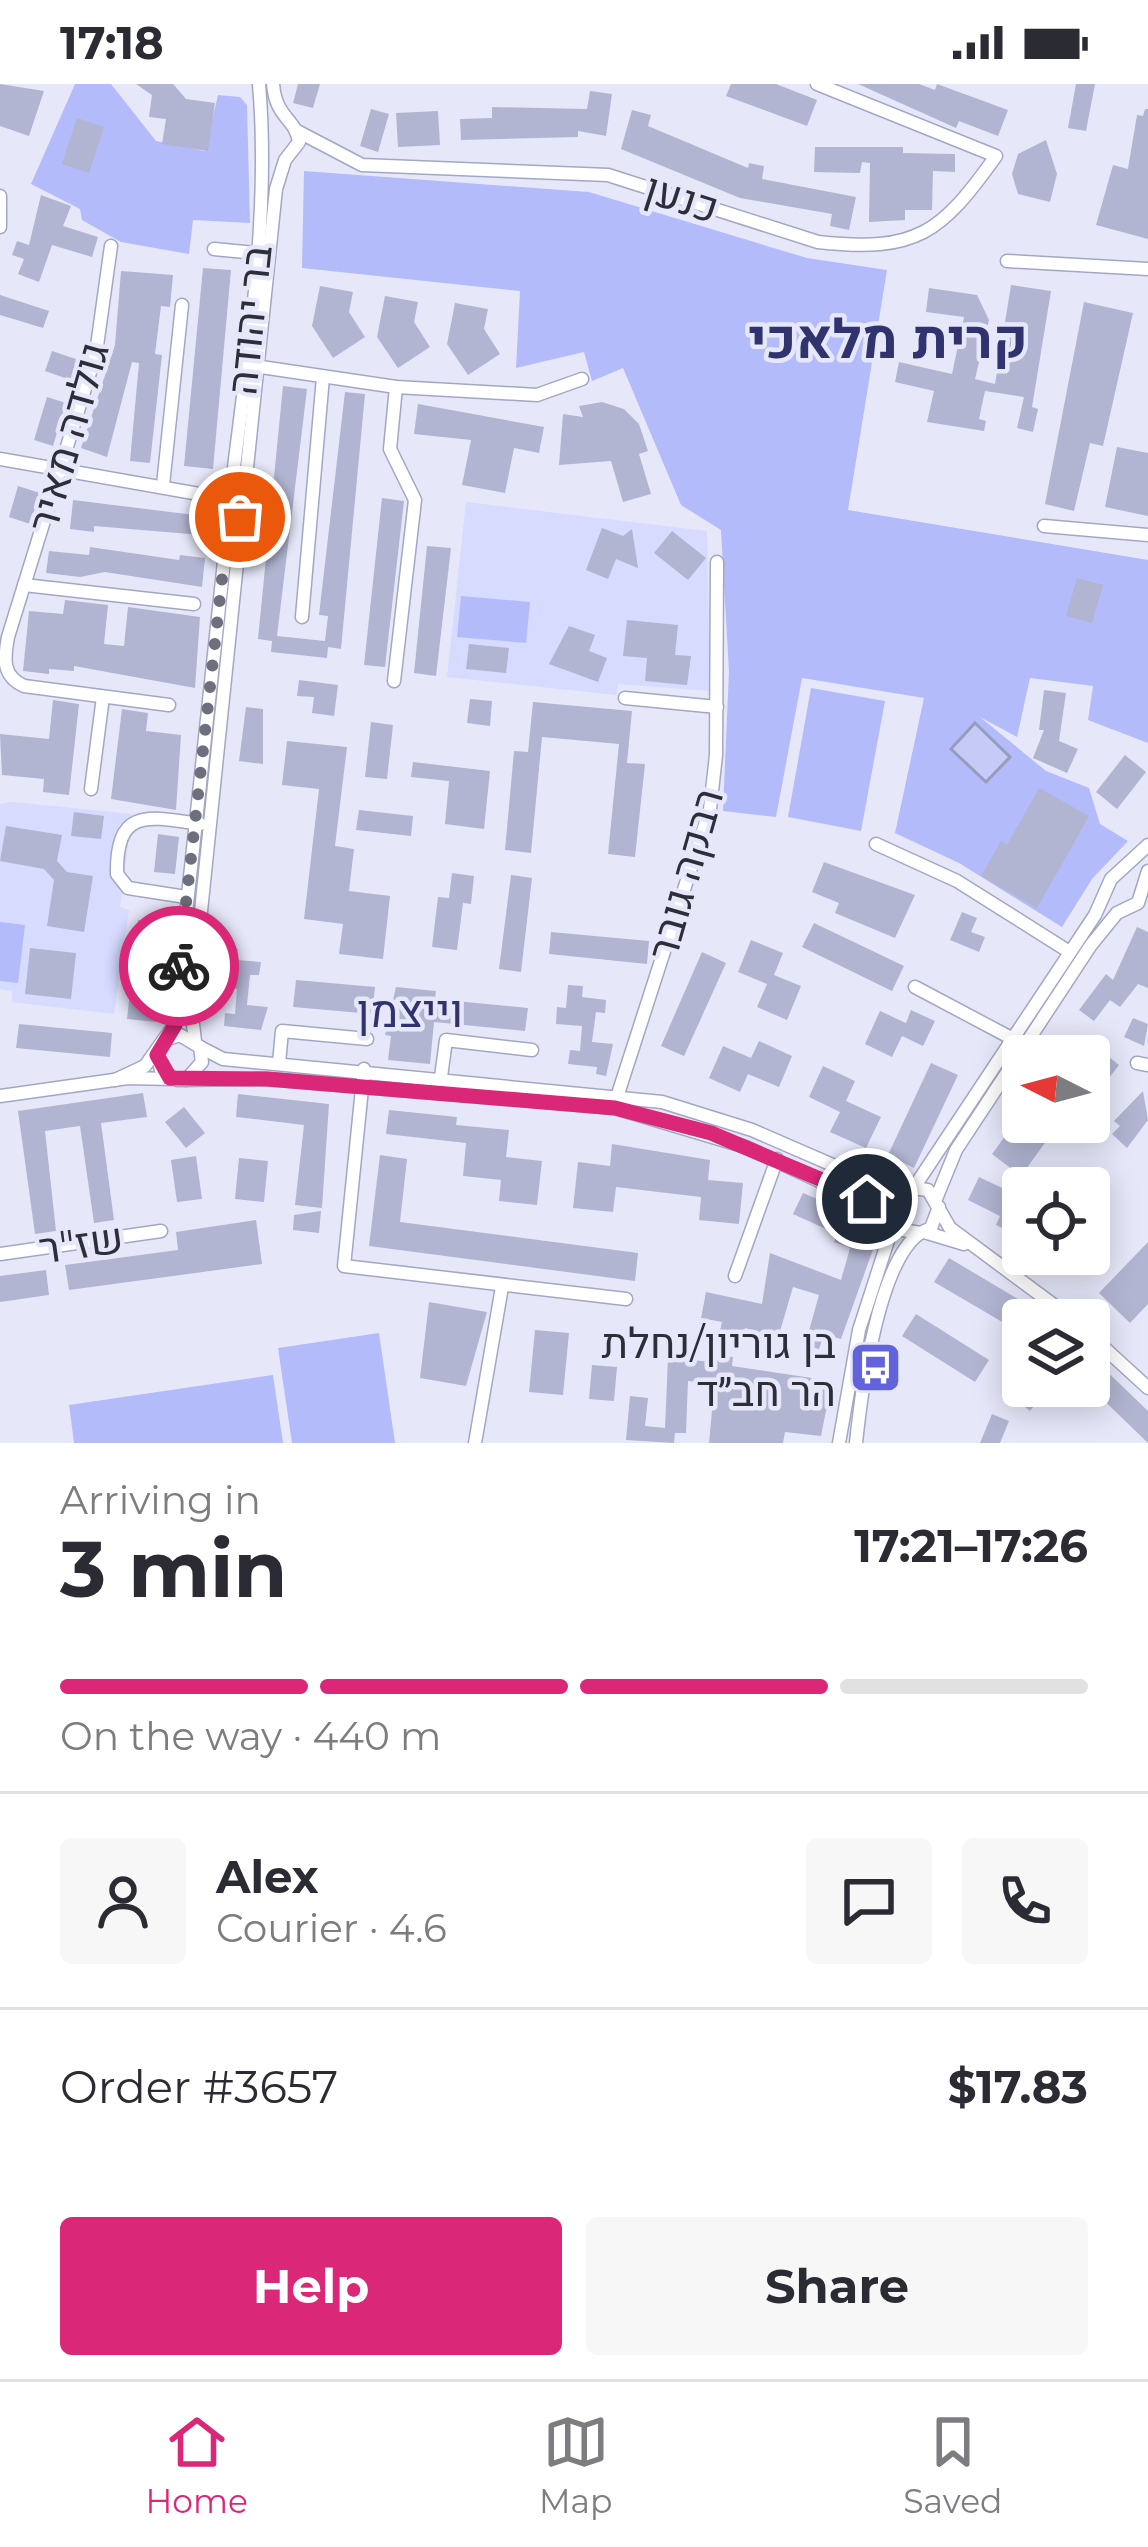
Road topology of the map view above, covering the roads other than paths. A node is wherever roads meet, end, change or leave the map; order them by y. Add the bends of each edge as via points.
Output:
1 (259, 84) edge
2 (273, 84) edge
3 (817, 84) edge
4 (286, 121) junction
5 (262, 129) junction
6 (297, 131) junction
7 (332, 147) junction
8 (262, 152) junction
9 (290, 156) junction
10 (0, 196) edge
11 (0, 227) edge
12 (111, 246) dead end
13 (214, 249) dead end
14 (256, 253) junction
15 (1007, 261) dead end
16 (1148, 269) edge
17 (182, 305) dead end
18 (261, 367) junction
19 (323, 377) junction
20 (582, 379) dead end
21 (396, 387) junction
22 (0, 459) edge
23 (61, 471) junction
24 (163, 485) junction
25 (228, 487) junction
26 (246, 494) junction
27 (216, 497) junction
28 (244, 514) junction
29 (222, 516) junction
30 (1044, 526) dead end
31 (1148, 535) edge
32 (717, 562) dead end
33 (24, 585) junction
34 (194, 604) dead end
35 (302, 616) dead end
36 (394, 681) dead end
37 (103, 697) junction
38 (625, 698) dead end
39 (169, 705) dead end
40 (718, 707) junction
41 (91, 789) dead end
42 (196, 823) junction
43 (212, 829) junction
44 (876, 844) dead end
45 (1148, 845) edge
46 (1148, 871) edge
47 (1120, 874) junction
48 (1141, 885) junction
49 (1106, 894) junction
50 (186, 897) junction
51 (1143, 907) edge
52 (1121, 910) junction
53 (1068, 951) junction
54 (915, 987) dead end
55 (1007, 1035) edge
56 (1021, 1035) edge
57 (1023, 1035) edge
58 (367, 1039) dead end
59 (165, 1040) junction
60 (197, 1044) junction
61 (532, 1050) dead end
62 (157, 1055) junction
63 (279, 1063) junction
64 (1002, 1063) edge
65 (1002, 1068) edge
66 (364, 1069) junction
67 (440, 1077) junction
68 (115, 1080) junction
69 (181, 1080) junction
70 (362, 1087) junction
71 (0, 1096) edge
72 (616, 1101) junction
73 (777, 1160) junction
74 (911, 1187) junction
75 (938, 1203) junction
76 (893, 1219) junction
77 (161, 1231) dead end
78 (922, 1233) junction
79 (982, 1251) junction
80 (0, 1255) edge
81 (735, 1276) dead end
82 (502, 1287) junction
83 (626, 1299) dead end
84 (1046, 1299) edge
85 (1110, 1353) edge
86 (1148, 1388) edge
87 (476, 1443) edge
88 (839, 1443) edge
89 (856, 1443) edge

1 - 5 street
2 - 4 street
3 - 7 street, כנען via 996,156 941,226 889,244 852,246 608,175 362,165
4 - 5 street
4 - 6 street
5 - 8 street
6 - 7 street, כנען
6 - 9 street
7 - 9 street, כנען
8 - 9 street
8 - 14 street, בר יהודה
9 - 18 street, בר יהודה via 276,189
10 - 11 street
12 - 23 street, גולדה מאיר via 96,353
13 - 14 street
14 - 25 street, בר יהודה
15 - 16 street
17 - 24 street
18 - 19 street
18 - 26 street, בר יהודה
19 - 21 street
19 - 35 street
20 - 21 street via 538,395
21 - 36 street via 390,449 415,500
22 - 23 street
23 - 24 street
23 - 33 street, גולדה מאיר
24 - 27 street
25 - 26 street
25 - 27 street
26 - 28 street
27 - 29 street
28 - 29 street
28 - 43 street
29 - 42 street via 226,543
30 - 31 street
32 - 40 street, רבקה גובר
33 - 34 street
33 - 37 street, גולדה מאיר via 5,653 11,680
37 - 39 street
37 - 41 street
38 - 40 street
40 - 72 street, רבקה גובר via 703,843
42 - 43 street
42 - 50 street
42 - 50 street via 134,821 118,850 117,874 128,888
43 - 60 street via 191,1008
44 - 53 street via 974,890
45 - 47 street
46 - 48 street
47 - 48 street
47 - 49 street
48 - 51 street
49 - 52 street
49 - 53 street
50 - 59 street via 175,1025
51 - 52 street
52 - 57 street
53 - 56 street
54 - 55 street
58 - 63 street via 282,1031
59 - 60 street via 180,1035
59 - 62 street
60 - 63 street via 223,1059
60 - 69 street via 202,1062
61 - 67 street via 446,1040
62 - 68 street
62 - 69 street via 161,1070
63 - 66 street
64 - 74 street
65 - 75 street via 947,1163
66 - 67 street
66 - 70 street
67 - 72 street
68 - 69 street
68 - 71 street
69 - 70 street
70 - 72 street
70 - 82 street via 344,1266
72 - 73 street
72 - 74 street via 716,1117 874,1183
73 - 76 street
73 - 81 street
74 - 75 street
74 - 76 street via 896,1196
75 - 78 street via 935,1222
75 - 79 street via 950,1228
76 - 78 street via 908,1233
76 - 88 street via 859,1330
77 - 80 street, שז"ר
78 - 79 street
78 - 89 street via 904,1250 886,1294
79 - 84 street
82 - 83 street
82 - 87 street
85 - 86 street

